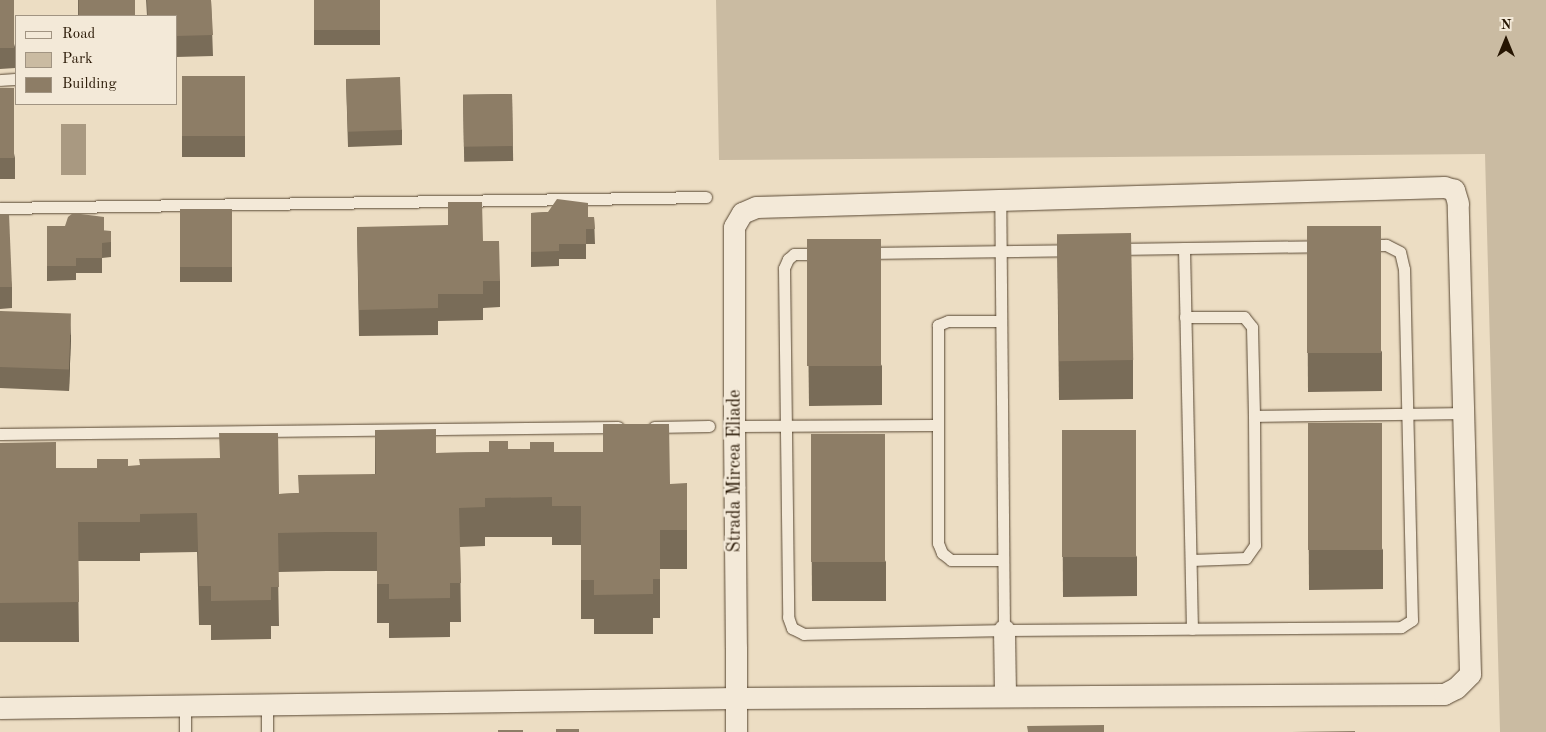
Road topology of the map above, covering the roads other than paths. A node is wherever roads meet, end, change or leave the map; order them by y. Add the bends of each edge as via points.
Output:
1 (15, 79) edge
2 (0, 80) edge
3 (706, 197) dead end
4 (1000, 201) junction
5 (0, 208) edge
6 (1338, 246) edge
7 (1357, 246) edge
8 (1184, 248) junction
9 (1087, 250) edge
10 (1106, 250) edge
11 (1000, 251) junction
12 (834, 254) edge
13 (853, 254) edge
14 (1185, 317) junction
15 (1000, 321) junction
16 (1463, 413) junction
17 (1408, 414) junction
18 (1254, 416) junction
19 (786, 425) junction
20 (937, 425) junction
21 (709, 426) dead end
22 (734, 426) junction
23 (0, 434) edge
24 (1003, 560) junction
25 (1191, 560) junction
26 (1192, 629) junction
27 (1004, 630) junction
28 (1005, 695) junction
29 (736, 698) junction
30 (267, 704) junction
31 (185, 705) junction
32 (0, 708) edge
33 (185, 732) edge
34 (267, 732) edge
35 (736, 732) edge

1 - 2 lane
3 - 5 lane
4 - 11 lane
4 - 16 street via 1444,187 1454,190 1458,203
4 - 22 street, Strada Mircea Eliade via 756,207 742,212 734,227
6 - 8 lane
7 - 17 lane via 1386,245 1400,252 1404,269
8 - 10 lane
8 - 14 lane
9 - 11 lane
11 - 13 lane
11 - 15 lane
12 - 19 lane via 794,254 784,268
14 - 18 lane via 1244,317 1252,327
14 - 25 lane
15 - 20 lane via 948,321 938,325
15 - 24 lane
16 - 17 lane
16 - 28 street via 1470,674 1456,688 1444,694
17 - 18 lane
17 - 26 lane via 1412,620 1401,627
18 - 25 lane via 1255,544 1246,558
19 - 20 lane
19 - 22 lane
19 - 27 lane via 788,617 792,628 804,634
20 - 24 lane via 938,543 942,554 951,560
21 - 23 lane
22 - 29 street, Strada Mircea Eliade
24 - 27 lane
25 - 26 lane
26 - 27 lane
27 - 28 street
28 - 29 street
29 - 30 street
29 - 35 street, Strada Mircea Eliade
30 - 31 street
30 - 34 lane
31 - 32 street
31 - 33 lane

